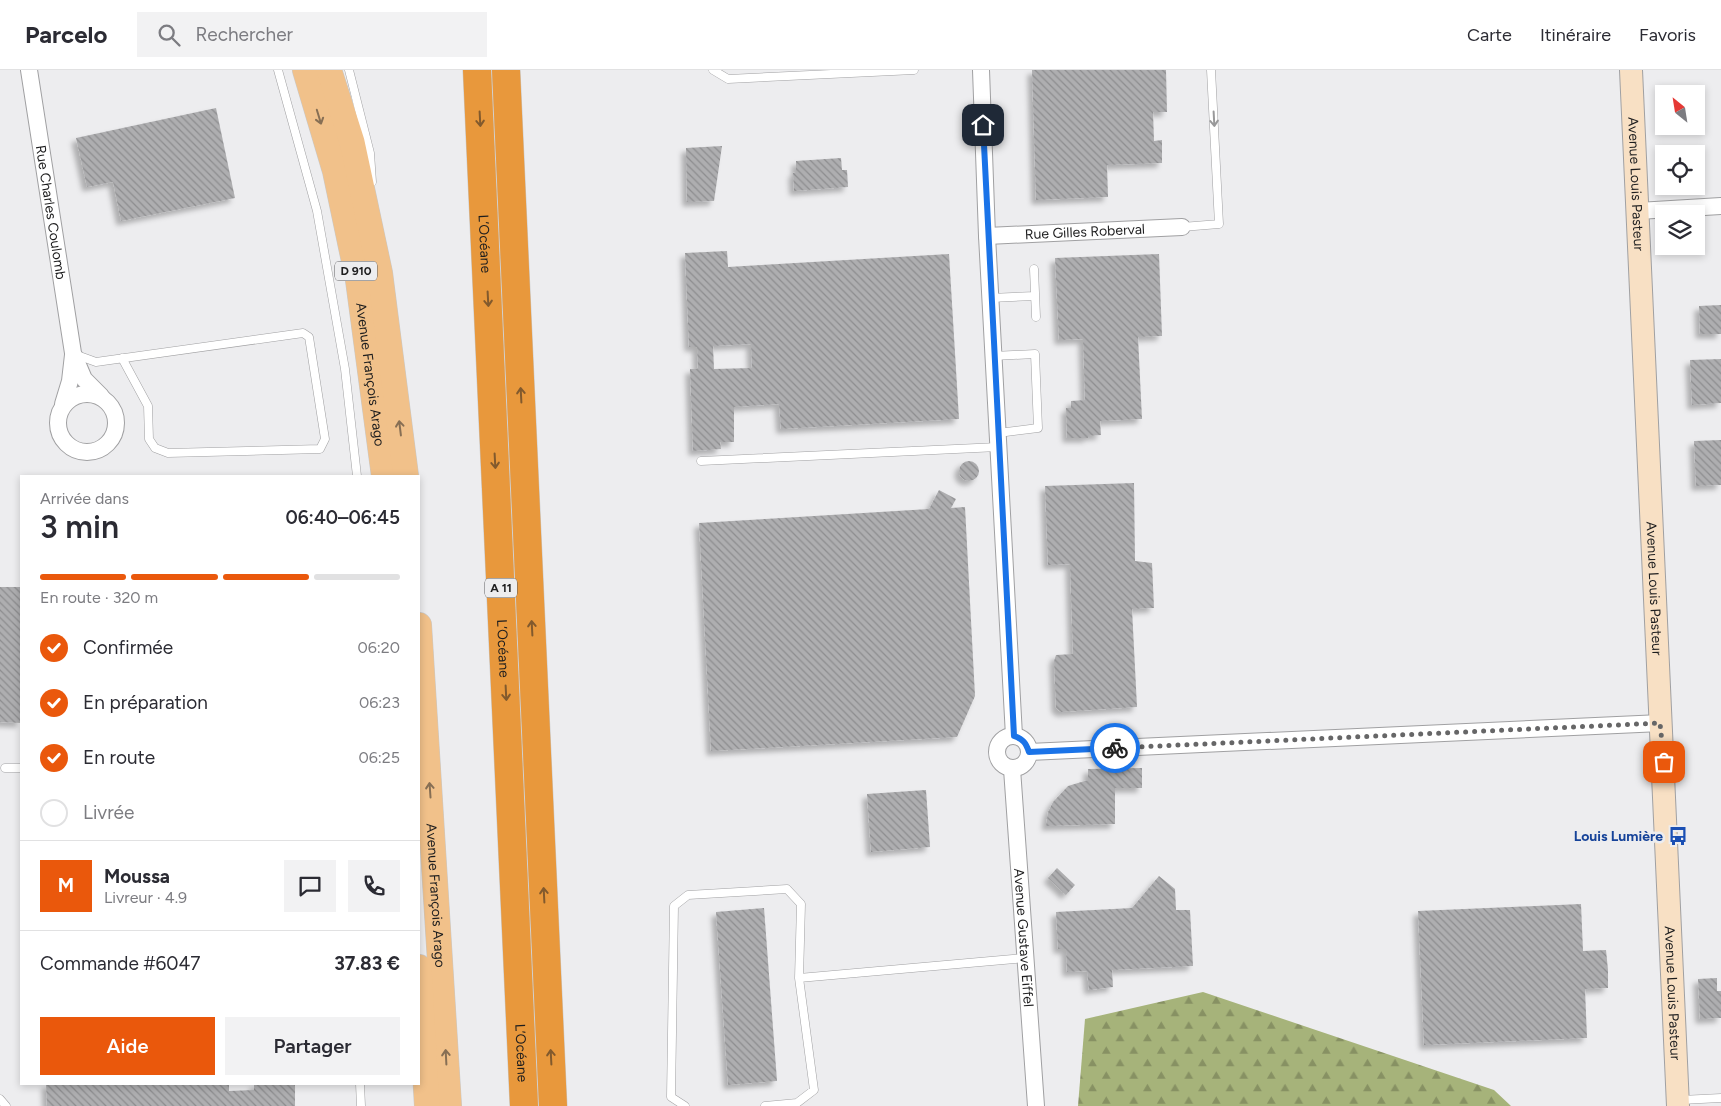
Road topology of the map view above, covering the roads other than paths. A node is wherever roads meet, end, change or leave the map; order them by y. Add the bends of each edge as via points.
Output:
1 (29, 70) edge
2 (278, 70) edge
3 (305, 70) edge
4 (329, 70) edge
5 (349, 70) edge
6 (478, 70) edge
7 (506, 70) edge
8 (712, 70) edge
9 (913, 70) edge
10 (980, 70) edge
11 (1211, 70) edge
12 (1632, 70) edge
13 (373, 190) dead end
14 (374, 199) dead end
15 (1721, 206) edge
16 (1638, 212) junction
17 (1182, 227) joint
18 (987, 236) junction
19 (1034, 269) dead end
20 (380, 273) junction
21 (1035, 296) junction
22 (990, 298) junction
23 (1036, 317) dead end
24 (73, 353) junction
25 (993, 356) junction
26 (122, 358) junction
27 (101, 396) junction
28 (63, 404) junction
29 (998, 440) junction
30 (701, 461) dead end
31 (357, 475) edge
32 (384, 475) edge
33 (406, 475) edge
34 (420, 640) edge
35 (1660, 723) junction
36 (1014, 736) junction
37 (1029, 752) junction
38 (5, 768) dead end
39 (20, 768) edge
40 (1012, 769) junction
41 (1025, 958) junction
42 (799, 978) junction
43 (420, 984) edge
44 (360, 1085) edge
45 (1721, 1098) edge
46 (0, 1099) edge
47 (1678, 1103) edge
48 (6, 1106) edge
49 (361, 1106) edge
50 (427, 1106) edge
51 (449, 1106) edge
52 (524, 1106) edge
53 (553, 1106) edge
54 (685, 1106) edge
55 (765, 1106) edge
56 (1036, 1106) edge

1 - 24 street, Rue Charles Coulomb
2 - 31 lane via 317,211 345,369
3 -> 32 main road, Avenue François Arago / D 910 via 335,171 358,280
4 - 20 main road, Avenue François Arago / D 910 via 352,142
5 - 13 lane via 370,153
6 -> 52 highway, L’Océane / A 11
53 -> 7 highway, L’Océane / A 11
8 - 9 lane via 728,79
10 - 18 street
11 -> 17 lane via 1219,224
12 - 16 street, Avenue Louis Pasteur
14 - 20 lane
15 - 16 street
16 - 35 street, Avenue Louis Pasteur
17 - 18 street, Rue Gilles Roberval
18 - 22 street
19 - 21 lane
33 -> 20 main road, Avenue François Arago / D 910
21 - 22 lane
21 - 23 lane
22 - 25 street
24 - 26 lane via 96,362
24 - 27 street, Rue Charles Coulomb via 84,379
24 - 28 street, Rue Charles Coulomb
25 - 29 street
25 - 29 lane via 1035,354 1038,428
26 - 26 lane via 148,406 149,439 155,448 168,453 320,450 324,439 322,420 309,337 302,333
27 - 28 street via 83,393
27 - 28 street, Rue Charles Coulomb via 115,413 114,433 106,445 88,452 71,448 59,434 58,414
29 - 30 lane
29 - 36 street
51 -> 34 main road, Avenue François Arago
35 - 37 street
35 - 47 street, Avenue Louis Pasteur
36 - 37 street via 1027,744
36 - 40 street via 1004,738 996,752 999,761
37 - 40 street via 1020,767
38 - 39 lane
40 - 41 street, Avenue Gustave Eiffel
41 - 42 lane
41 - 56 street, Avenue Gustave Eiffel
42 - 54 lane via 801,904 788,889 688,895 674,906 671,1097
42 - 55 lane via 814,1090 797,1103
43 - 50 main road, Avenue François Arago
44 - 49 lane
45 - 47 lane
46 - 48 lane

